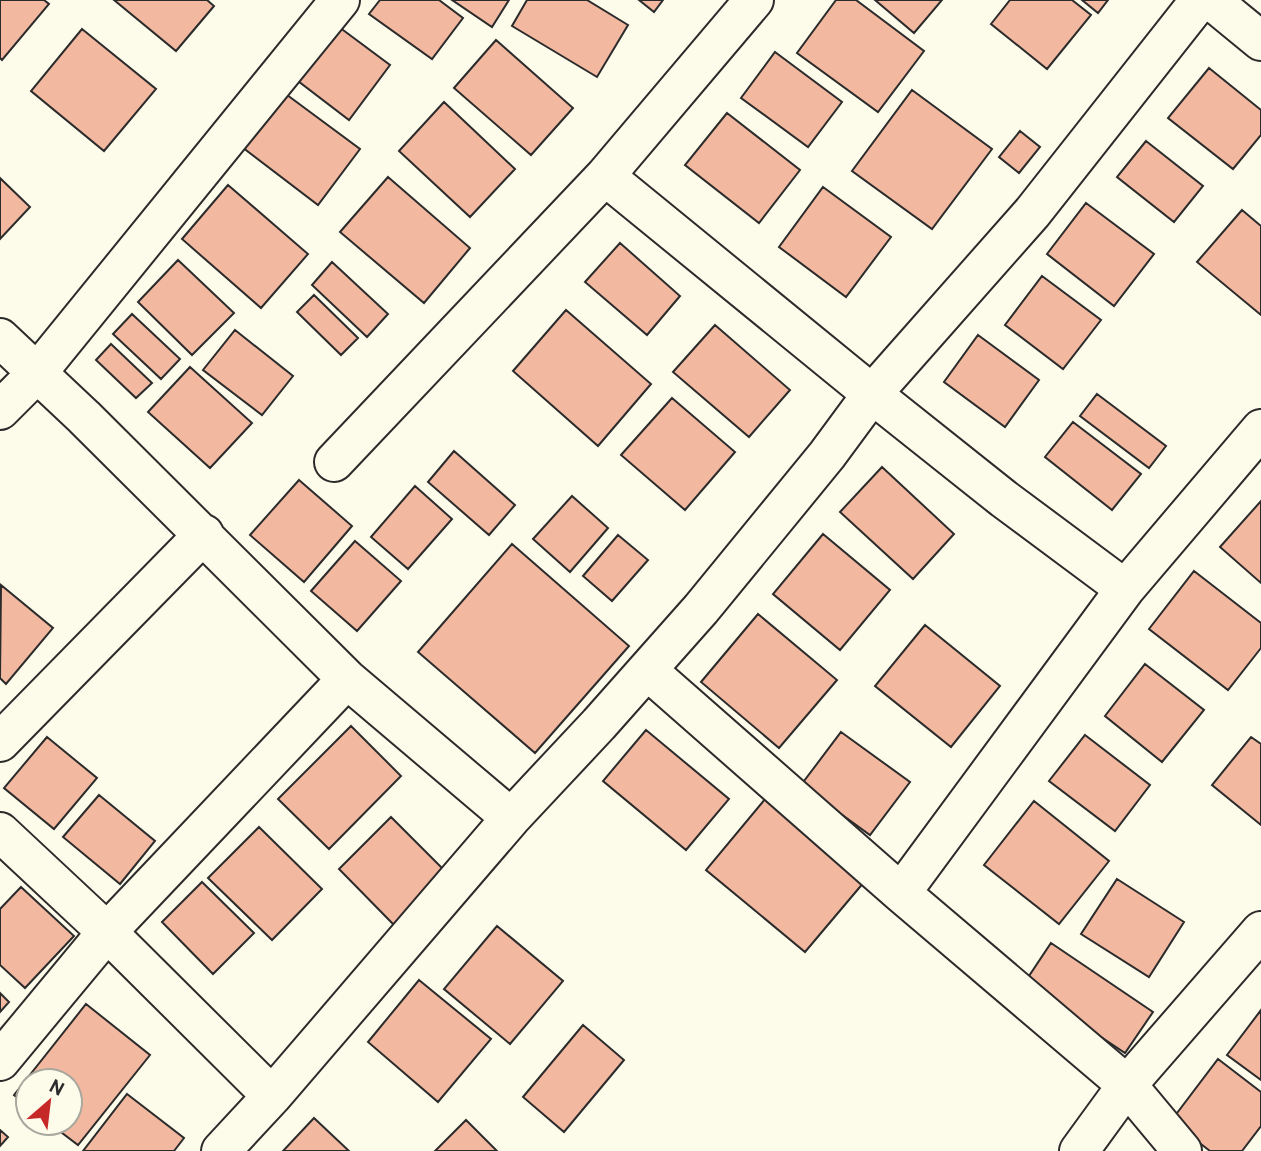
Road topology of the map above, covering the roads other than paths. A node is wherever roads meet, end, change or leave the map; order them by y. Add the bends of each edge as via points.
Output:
1 (340, 0) edge
2 (754, 0) edge
3 (1200, 0) edge
4 (1211, 0) edge
5 (1261, 41) edge
6 (606, 176) junction
7 (0, 338) edge
8 (37, 373) junction
9 (872, 394) junction
10 (0, 410) edge
11 (1261, 429) edge
12 (334, 462) dead end
13 (204, 534) junction
14 (1125, 589) junction
15 (647, 670) junction
16 (347, 679) junction
17 (0, 742) edge
18 (511, 818) junction
19 (0, 832) edge
20 (901, 893) junction
21 (1261, 931) edge
22 (107, 932) junction
23 (0, 1061) edge
24 (1127, 1085) junction
25 (272, 1096) junction
26 (221, 1151) edge
27 (1079, 1151) edge
28 (1182, 1151) edge

1 - 8 street
2 - 6 street
3 - 9 street via 1032,213
4 - 5 street
6 - 9 street
6 - 12 street
7 - 8 street
8 - 10 street
8 - 13 street
9 - 14 street
9 - 15 street via 827,455
11 - 14 street
13 - 16 street
13 - 17 street
14 - 20 street
15 - 18 street
15 - 20 street
16 - 18 street
16 - 22 street
18 - 25 street
19 - 22 street
20 - 24 street
21 - 24 street
22 - 23 street
22 - 25 street
24 - 27 street
24 - 28 street
25 - 26 street

